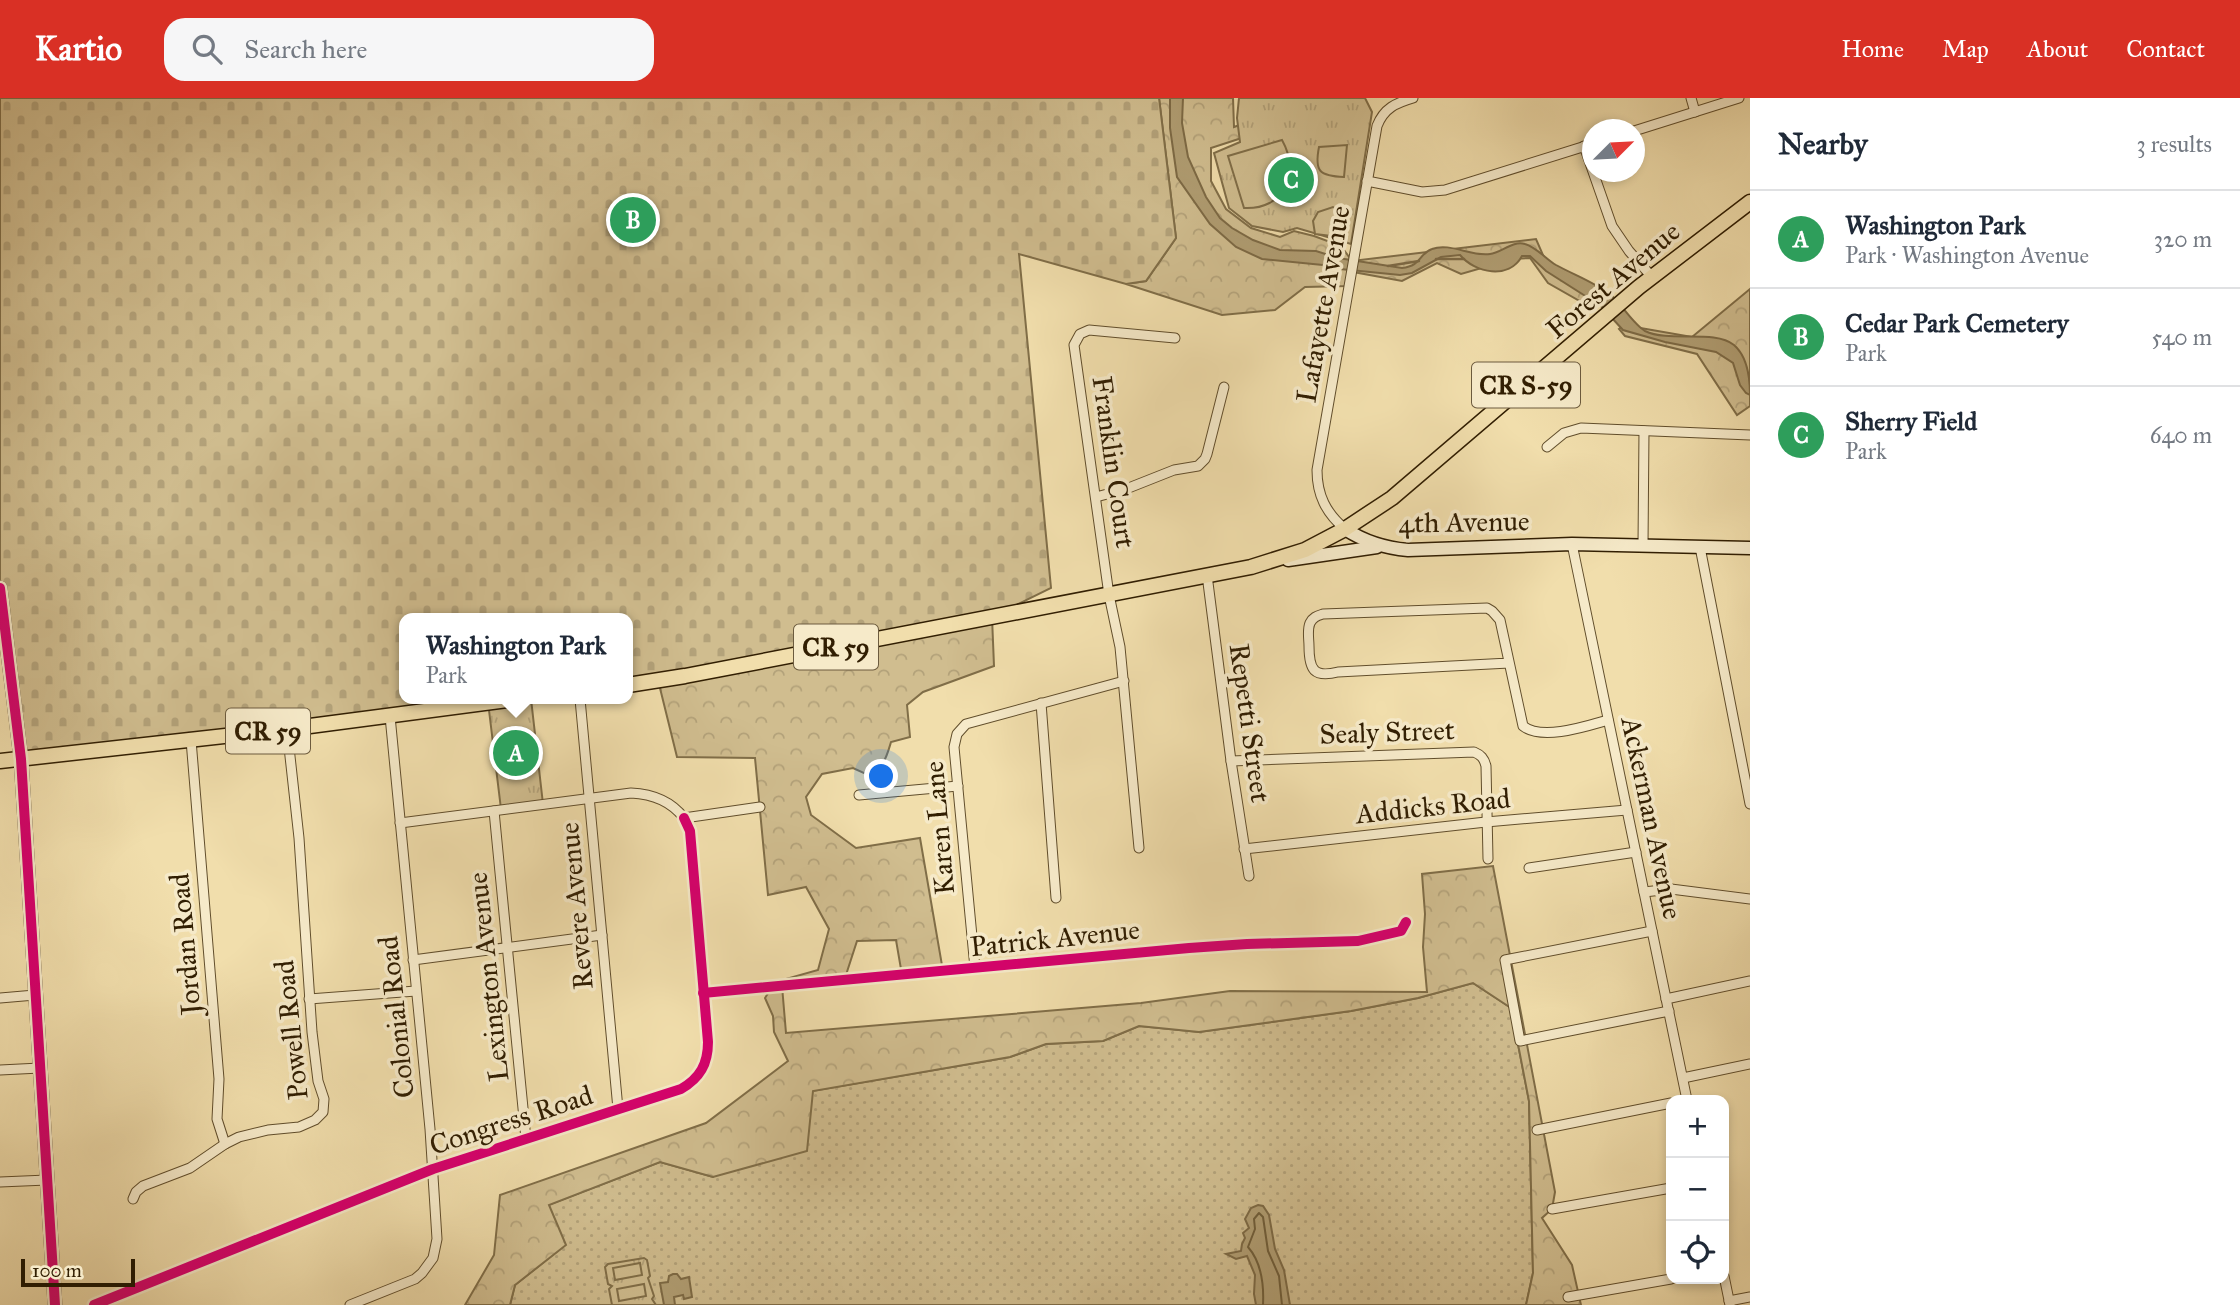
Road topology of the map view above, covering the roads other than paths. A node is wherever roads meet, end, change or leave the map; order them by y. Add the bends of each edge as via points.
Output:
1 (1413, 98) edge
2 (1691, 98) edge
3 (1739, 98) edge
4 (1695, 112) junction
5 (1645, 128) edge
6 (1582, 147) edge
7 (1367, 181) junction
8 (1599, 182) edge
9 (1750, 202) edge
10 (1652, 276) junction
11 (1175, 338) dead end
12 (1224, 387) dead end
13 (1644, 431) junction
14 (1750, 435) edge
15 (1547, 446) dead end
16 (1096, 496) junction
17 (1345, 530) junction
18 (1572, 544) junction
19 (1643, 545) junction
20 (1381, 546) junction
21 (1700, 547) junction
22 (1750, 548) edge
23 (1267, 563) junction
24 (1207, 575) junction
25 (0, 588) edge
26 (1109, 595) junction
27 (1509, 663) junction
28 (1124, 681) junction
29 (633, 683) edge
30 (1041, 703) junction
31 (479, 704) edge
32 (580, 704) edge
33 (390, 716) junction
34 (1608, 720) junction
35 (287, 729) junction
36 (191, 740) junction
37 (20, 758) junction
38 (0, 761) edge
39 (1231, 761) junction
40 (1748, 778) edge
41 (958, 786) junction
42 (859, 795) dead end
43 (589, 798) junction
44 (1750, 804) edge
45 (760, 807) dead end
46 (1627, 810) junction
47 (494, 811) junction
48 (684, 818) junction
49 (1486, 822) junction
50 (400, 824) junction
51 (1139, 848) dead end
52 (1244, 849) junction
53 (1636, 852) junction
54 (1488, 859) dead end
55 (1529, 868) dead end
56 (1249, 876) dead end
57 (1644, 892) junction
58 (1056, 898) dead end
59 (1750, 899) edge
60 (1406, 922) dead end
61 (1652, 931) junction
62 (602, 935) junction
63 (508, 947) junction
64 (413, 960) junction
65 (975, 968) junction
66 (1750, 981) edge
67 (416, 990) junction
68 (703, 993) junction
69 (35, 995) junction
70 (0, 998) edge
71 (309, 999) junction
72 (1666, 999) junction
73 (1669, 1011) junction
74 (1750, 1064) edge
75 (40, 1068) junction
76 (0, 1070) edge
77 (1683, 1078) junction
78 (1685, 1095) edge
79 (1666, 1103) edge
80 (618, 1109) junction
81 (1537, 1130) dead end
82 (526, 1139) junction
83 (225, 1144) junction
84 (433, 1169) junction
85 (47, 1180) junction
86 (0, 1182) edge
87 (1666, 1189) edge
88 (133, 1199) dead end
89 (1552, 1209) dead end
90 (1666, 1280) edge
91 (1726, 1284) edge
92 (1568, 1297) dead end
93 (1750, 1297) edge
94 (375, 1300) edge
95 (1730, 1303) edge
96 (55, 1305) edge
97 (94, 1305) edge
98 (350, 1305) edge

1 - 7 street, Lafayette Avenue via 1397,103 1380,118
2 - 4 street
3 - 4 street
4 - 5 street
6 - 7 street via 1445,190 1422,192
7 - 17 street, Lafayette Avenue via 1317,470 1324,505
8 - 10 street via 1612,226
9 - 10 main road, Forest Avenue / CR S-59
10 - 17 main road, Forest Avenue / CR S-59 via 1409,486
11 - 16 street, Franklin Court via 1089,330 1078,336 1074,345
12 - 16 street via 1202,463
13 - 14 street
13 - 15 street via 1572,430
13 - 19 street
16 - 26 street, Franklin Court
17 - 20 street, 4th Avenue
17 - 23 main road, CR 59
18 - 19 street, 4th Avenue
18 - 20 street, 4th Avenue via 1408,550
18 - 34 street, Ackerman Avenue
19 - 21 street, 4th Avenue
20 - 23 street
21 - 22 street, 4th Avenue
21 - 40 street
23 - 24 main road, CR 59
24 - 26 main road, CR 59
24 - 39 street, Repetti Street
25 - 37 street
26 - 28 street, Franklin Court
26 - 29 main road, CR 59
27 - 27 street via 1324,675 1309,661 1308,627 1323,614 1487,608 1500,620
27 - 34 street via 1520,721 1527,729 1563,731
28 - 30 street, Karen Lane
28 - 51 street, Franklin Court
30 - 41 street, Karen Lane via 961,728 955,740
30 - 58 street
31 - 33 main road, CR 59
32 - 43 street, Revere Avenue
33 - 35 main road, CR 59
33 - 50 street, Colonial Road
34 - 46 street, Ackerman Avenue
35 - 36 main road, CR 59
35 - 71 street, Powell Road
36 - 37 main road, CR 59
36 - 83 street, Jordan Road via 219,1079 217,1119
37 - 38 main road, CR 59
37 - 69 street
39 - 49 street, Sealy Street via 1474,752 1486,766
39 - 52 street, Repetti Street
40 - 44 street
41 - 42 street
41 - 65 street, Karen Lane
43 - 47 street
43 - 48 street via 642,793 664,800
43 - 62 street, Revere Avenue
45 - 48 street
46 - 49 street, Addicks Road
46 - 53 street, Ackerman Avenue
47 - 50 street
47 - 63 street, Lexington Avenue
48 - 68 street, Congress Road via 690,831
49 - 52 street, Addicks Road
49 - 54 street, Sealy Street
50 - 64 street, Colonial Road
52 - 56 street, Repetti Street
53 - 55 street
53 - 57 street, Ackerman Avenue
57 - 59 street via 1671,889
57 - 61 street, Ackerman Avenue
60 - 65 street, Patrick Avenue via 1401,931 1358,941 1212,946
61 - 72 street, Ackerman Avenue
61 - 73 street via 1505,960 1520,1041
62 - 63 street
62 - 80 street, Revere Avenue
63 - 64 street
63 - 82 street, Lexington Avenue
64 - 67 street, Colonial Road
65 - 68 street, Patrick Avenue
66 - 72 street
67 - 71 street
67 - 84 street, Colonial Road
68 - 80 street, Congress Road via 708,1052 698,1076 681,1088
69 - 70 street
69 - 75 street
71 - 83 street, Powell Road via 323,1112 299,1126 253,1132
72 - 73 street, Ackerman Avenue
73 - 77 street, Ackerman Avenue
74 - 77 street
75 - 76 street
75 - 85 street
77 - 78 street, Ackerman Avenue
79 - 81 street
80 - 82 street, Congress Road
82 - 84 street, Congress Road
83 - 88 street, Powell Road via 190,1168 143,1186
84 - 94 street, Colonial Road via 438,1239 433,1258 415,1279
84 - 97 street, Congress Road
85 - 86 street
85 - 96 street
87 - 89 street
90 - 92 street
91 - 95 street
93 - 95 street
94 - 98 street, Colonial Road

